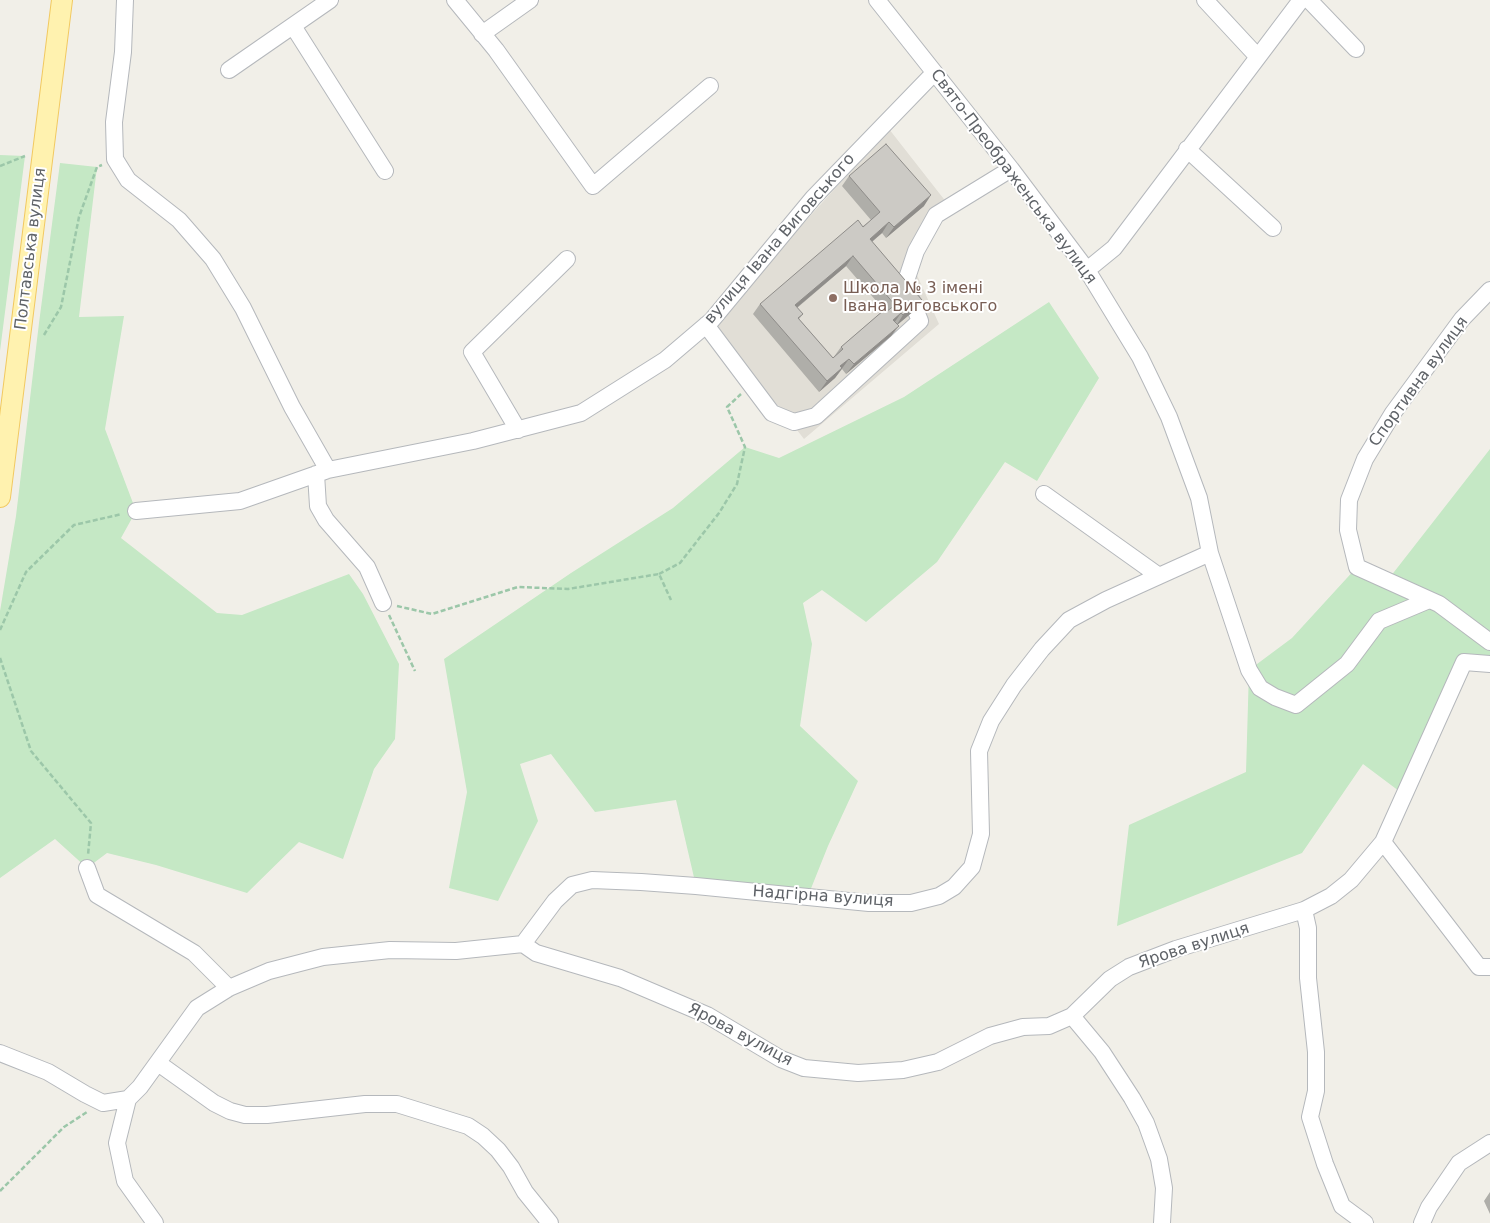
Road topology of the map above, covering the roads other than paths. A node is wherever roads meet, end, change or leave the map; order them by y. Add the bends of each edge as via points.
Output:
1 (62, 0) edge
2 (125, 0) edge
3 (330, 0) edge
4 (455, 0) edge
5 (530, 0) edge
6 (877, 0) edge
7 (1204, 0) edge
8 (1301, 0) edge
9 (1309, 0) edge
10 (294, 26) junction
11 (482, 34) junction
12 (1356, 49) dead end
13 (1257, 56) junction
14 (229, 70) dead end
15 (934, 72) junction
16 (710, 86) dead end
17 (1187, 149) junction
18 (1011, 169) junction
19 (385, 171) dead end
20 (1273, 228) dead end
21 (568, 259) dead end
22 (1087, 270) junction
23 (1490, 290) edge
24 (706, 325) junction
25 (518, 430) junction
26 (322, 472) junction
27 (1044, 494) dead end
28 (0, 497) edge
29 (136, 511) road end
30 (1210, 553) junction
31 (1159, 576) junction
32 (1429, 600) junction
33 (383, 603) road end
34 (1490, 642) edge
35 (1490, 664) edge
36 (1383, 842) junction
37 (87, 868) road end
38 (1304, 910) junction
39 (523, 944) junction
40 (1490, 967) edge
41 (229, 988) junction
42 (1072, 1016) junction
43 (0, 1053) edge
44 (158, 1063) junction
45 (128, 1099) junction
46 (1490, 1143) edge
47 (155, 1223) edge
48 (550, 1223) edge
49 (1162, 1223) edge
50 (1365, 1223) edge
51 (1422, 1223) edge

1 - 28 main road, Полтавська вулиця
2 - 26 street via 123,52 114,122 115,159 128,180 179,220 212,259 243,308
3 - 10 street
4 - 11 street
5 - 11 street
6 - 15 street, Свято-Преображенська вулиця
7 - 13 street
8 - 13 street
9 - 12 street
10 - 14 street
10 - 19 street
11 - 16 street via 593,186
13 - 17 street
15 - 18 street, Свято-Преображенська вулиця
15 - 24 street, вулиця Івана Виговського via 813,198
17 - 20 street
17 - 22 street via 1114,248
18 - 22 street, Свято-Преображенська вулиця
18 - 24 street via 936,215 916,251 905,284 920,321 816,416 794,422 772,413
21 - 25 street via 472,352
22 - 30 street, Свято-Преображенська вулиця via 1140,357 1169,417 1199,498
23 - 32 street, Спортивна вулиця via 1462,319 1393,413 1365,459 1349,500 1348,530 1357,567
24 - 25 street, вулиця Івана Виговського via 665,360 581,413
25 - 26 street, вулиця Івана Виговського
26 - 29 street, вулиця Івана Виговського via 240,501
26 - 33 street via 318,506 326,520 367,567
27 - 31 street
30 - 31 street, Надгірна вулиця
30 - 32 street, Свято-Преображенська вулиця via 1249,670 1260,688 1296,705 1347,664 1379,621
31 - 39 street, Надгірна вулиця via 1069,620 1014,685 991,721 979,751 981,834 972,867 939,896 911,903 869,903 696,886 592,880 572,886 555,902
32 - 34 street
35 - 36 street, Ярова вулиця via 1464,662
36 - 38 street, Ярова вулиця via 1351,880 1331,896
36 - 40 street via 1479,967
37 - 41 street via 97,895 194,953
38 - 42 street, Ярова вулиця via 1176,949 1129,967 1110,979
38 - 50 street via 1316,1052 1316,1091 1310,1117 1342,1206
39 - 41 street via 456,952 390,950 322,957 269,971
39 - 42 street, Ярова вулиця via 536,953 620,978 707,1015 782,1059 804,1068 858,1073 903,1070 938,1062 990,1036 1049,1026
41 - 44 street via 197,1008
42 - 49 street via 1102,1052 1146,1123 1164,1188
43 - 45 street via 48,1072 103,1103
44 - 45 street
44 - 48 street via 214,1103 245,1115 397,1104 468,1126 498,1150
45 - 47 street via 117,1143 125,1182
46 - 51 street via 1459,1163

